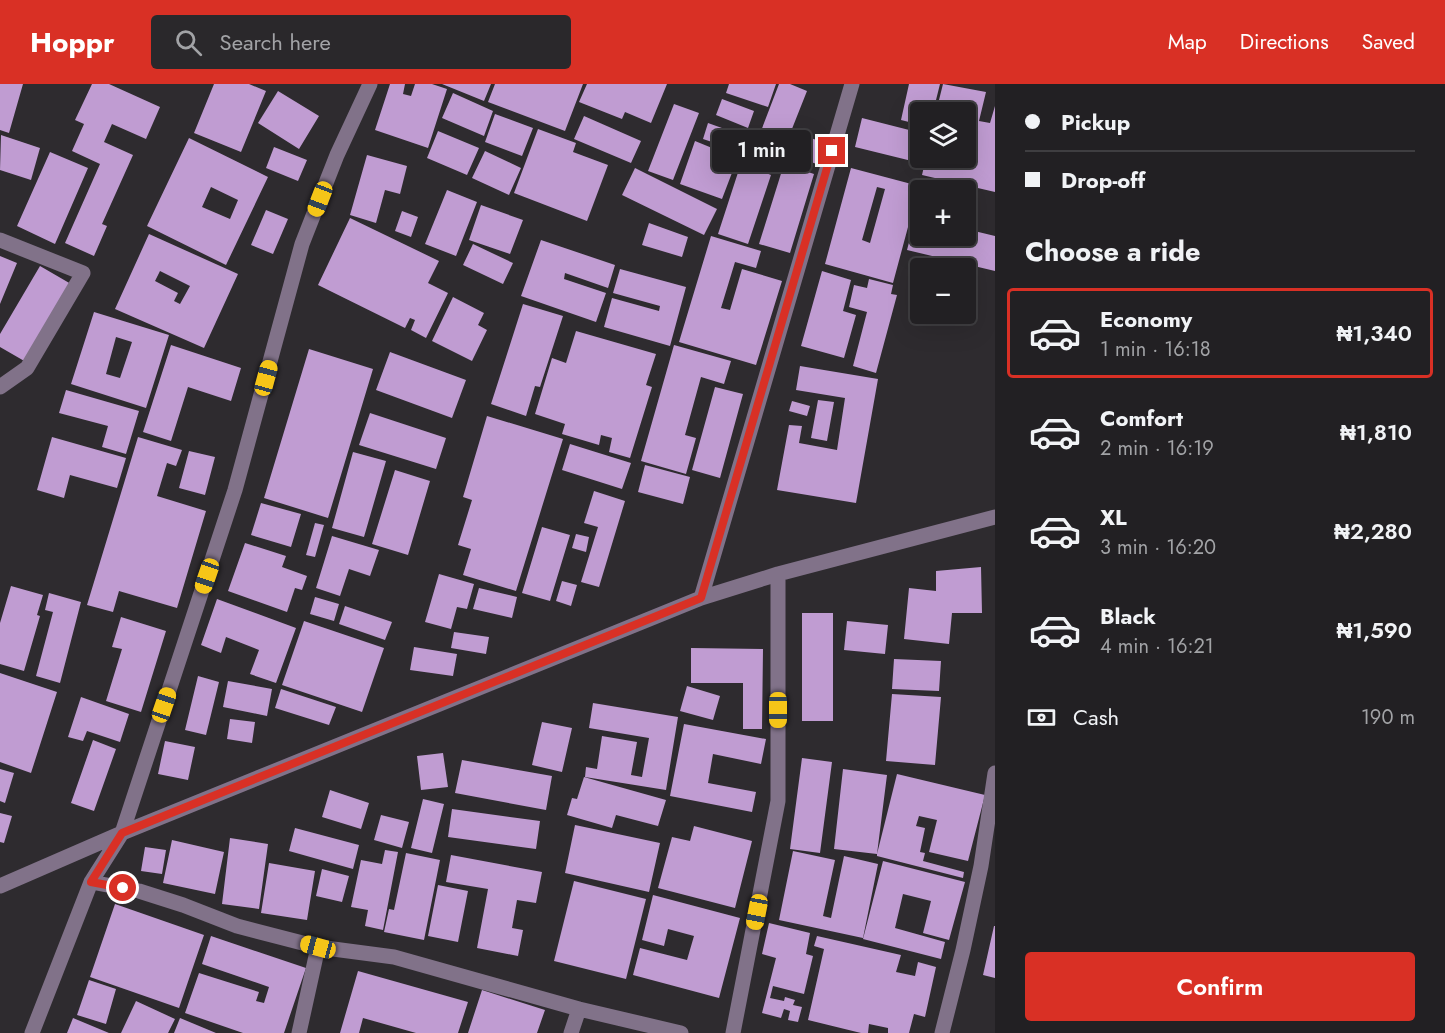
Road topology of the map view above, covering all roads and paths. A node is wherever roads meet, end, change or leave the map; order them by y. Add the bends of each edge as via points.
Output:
1 (370, 84) edge
2 (852, 84) edge
3 (0, 240) edge
4 (0, 387) edge
5 (995, 516) edge
6 (778, 574) junction
7 (701, 598) junction
8 (995, 772) edge
9 (122, 833) junction
10 (91, 882) junction
11 (0, 886) edge
12 (318, 947) junction
13 (579, 1009) junction
14 (32, 1033) edge
15 (299, 1033) edge
16 (571, 1033) edge
17 (679, 1033) edge
18 (733, 1033) edge
19 (942, 1033) edge

1 - 9 street via 302,244 235,490
2 - 7 street
3 - 4 street via 83,273 27,368
5 - 6 street
6 - 7 street
6 - 18 street via 778,801
7 - 9 street
8 - 19 street via 981,866
9 - 10 street
9 - 11 street
10 - 12 street via 139,891 237,926
10 - 14 street
12 - 13 street via 394,957
12 - 15 street
13 - 16 street
13 - 17 street

